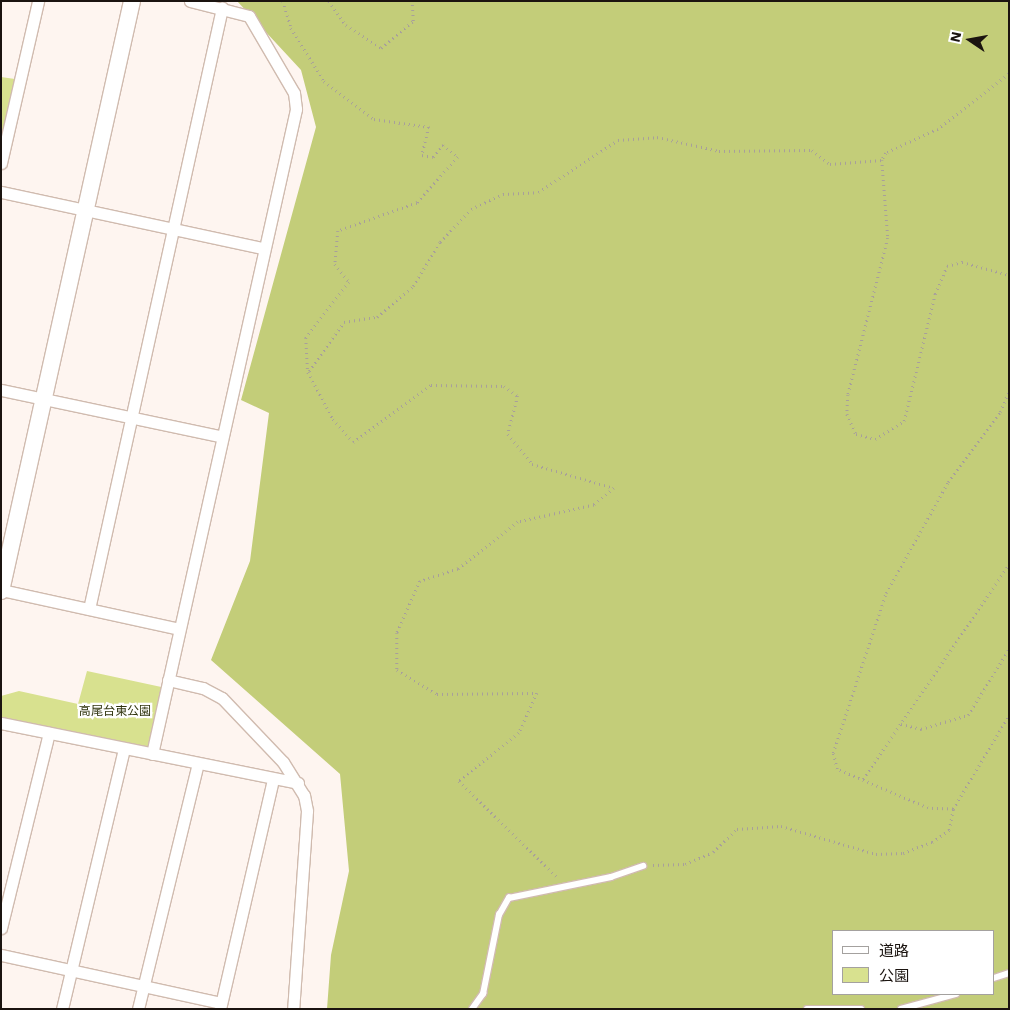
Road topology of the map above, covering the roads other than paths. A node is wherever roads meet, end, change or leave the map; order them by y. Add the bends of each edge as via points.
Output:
1 (38, 1) edge
2 (132, 1) edge
3 (190, 1) edge
4 (222, 8) junction
5 (1, 163) edge
6 (1, 192) edge
7 (84, 210) junction
8 (174, 229) junction
9 (263, 248) junction
10 (1, 390) edge
11 (42, 399) junction
12 (132, 418) junction
13 (220, 436) junction
14 (1, 590) edge
15 (89, 609) junction
16 (176, 628) junction
17 (168, 680) junction
18 (1, 723) edge
19 (49, 733) junction
20 (124, 748) junction
21 (152, 754) junction
22 (198, 763) junction
23 (273, 780) junction
24 (298, 783) junction
25 (643, 866) road end
26 (1, 928) edge
27 (1, 956) edge
28 (71, 971) junction
29 (1009, 973) edge
30 (995, 978) edge
31 (143, 986) junction
32 (952, 995) edge
33 (221, 1006) edge
34 (62, 1009) edge
35 (138, 1009) edge
36 (293, 1009) edge
37 (472, 1009) edge
38 (806, 1009) edge
39 (861, 1009) edge
40 (901, 1009) edge

1 - 5 street
2 - 7 street
3 - 4 street
4 - 8 street
4 - 9 street via 250,16 294,93 296,109
6 - 7 street
7 - 8 street
7 - 11 street
8 - 9 street
8 - 12 street
9 - 13 street
10 - 11 street
11 - 12 street
11 - 14 street
12 - 13 street
12 - 15 street
13 - 16 street
14 - 15 street
15 - 16 street
16 - 17 street
17 - 21 street
17 - 24 street via 203,688 222,698
18 - 19 street
19 - 20 street
19 - 26 street
20 - 21 street
20 - 28 street
21 - 22 street
22 - 23 street
22 - 31 street
23 - 24 street
23 - 33 street
24 - 36 street via 308,811
25 - 37 lane via 509,898 499,915 483,994
27 - 28 street
28 - 31 street
28 - 34 street
29 - 30 lane
31 - 33 street
31 - 35 street
32 - 40 lane
38 - 39 lane

